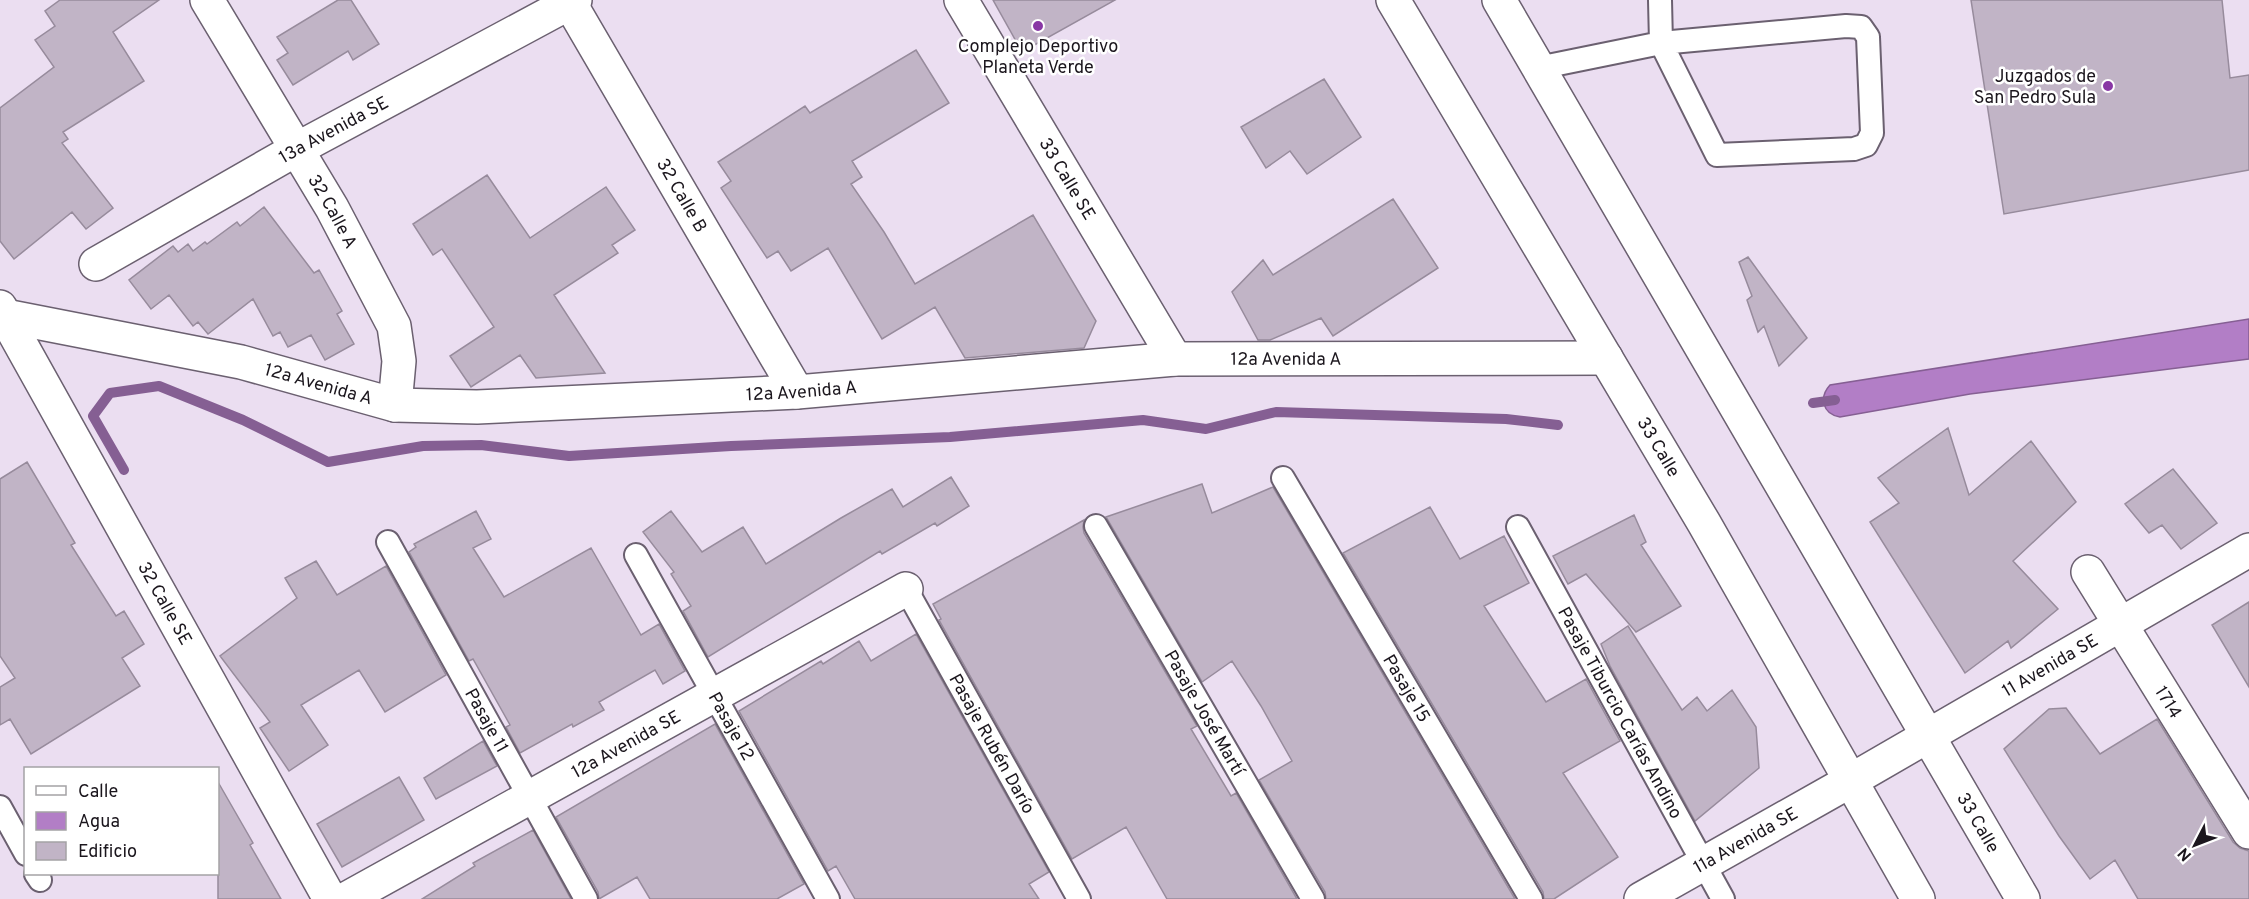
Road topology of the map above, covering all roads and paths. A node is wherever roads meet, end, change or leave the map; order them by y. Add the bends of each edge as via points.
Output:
1 (207, 0) edge
2 (961, 0) edge
3 (1393, 0) edge
4 (1499, 0) edge
5 (1660, 0) edge
6 (571, 1) edge
7 (1661, 43) junction
8 (1538, 68) junction
9 (297, 149) junction
10 (96, 264) dead end
11 (2, 314) edge
12 (1606, 358) junction
13 (1174, 359) junction
14 (797, 392) junction
15 (395, 405) junction
16 (1283, 478) dead end
17 (1096, 526) dead end
18 (1518, 527) dead end
19 (388, 542) dead end
20 (2249, 550) edge
21 (636, 555) dead end
22 (2088, 572) dead end
23 (906, 589) joint
24 (2121, 624) junction
25 (714, 695) junction
26 (1928, 735) junction
27 (1850, 782) junction
28 (530, 797) junction
29 (0, 807) edge
30 (2249, 832) edge
31 (24, 850) edge
32 (1703, 864) junction
33 (330, 899) edge
34 (346, 899) edge
35 (586, 899) edge
36 (828, 899) edge
37 (1079, 899) edge
38 (1313, 899) edge
39 (1531, 899) edge
40 (1641, 899) edge
41 (1723, 899) edge
42 (1918, 899) edge
43 (2023, 899) edge

1 - 9 street, 32 Calle A
2 - 13 street, 33 Calle SE
3 - 12 street, 33 Calle
4 - 8 street, 33 Calle
5 - 7 lane
6 - 9 street, 13a Avenida SE
6 - 14 street, 32 Calle B
7 - 7 lane via 1861,27 1868,36 1872,133 1866,145 1854,149 1717,155
7 - 8 lane
8 - 26 street, 33 Calle
9 - 10 street, 13a Avenida SE
9 - 15 street, 32 Calle A via 394,326 399,361
11 - 15 street, 12a Avenida A via 241,363
11 - 33 street, 32 Calle SE
12 - 13 street, 12a Avenida A
12 - 27 street, 33 Calle
13 - 14 street, 12a Avenida A
14 - 15 street, 12a Avenida A via 477,407
16 - 39 lane, Pasaje 15
17 - 38 lane, Pasaje José Martí
18 - 32 lane, Pasaje Tiburcio Carías Andino
19 - 28 lane, Pasaje 11
20 - 24 street, 11 Avenida SE
21 - 25 lane, Pasaje 12
22 - 24 street, 1714
23 - 25 street, 12a Avenida SE
23 - 37 lane, Pasaje Rubén Darío
24 - 26 street, 11 Avenida SE
24 - 30 street, 1714
25 - 28 street, 12a Avenida SE
25 - 36 lane, Pasaje 12
26 - 27 street, 11 Avenida SE
26 - 43 street, 33 Calle
27 - 32 street, 11a Avenida SE
27 - 42 street, 33 Calle
28 - 34 street, 12a Avenida SE
28 - 35 lane, Pasaje 11
29 - 31 lane
32 - 40 street, 11a Avenida SE
32 - 41 lane, Pasaje Tiburcio Carías Andino

